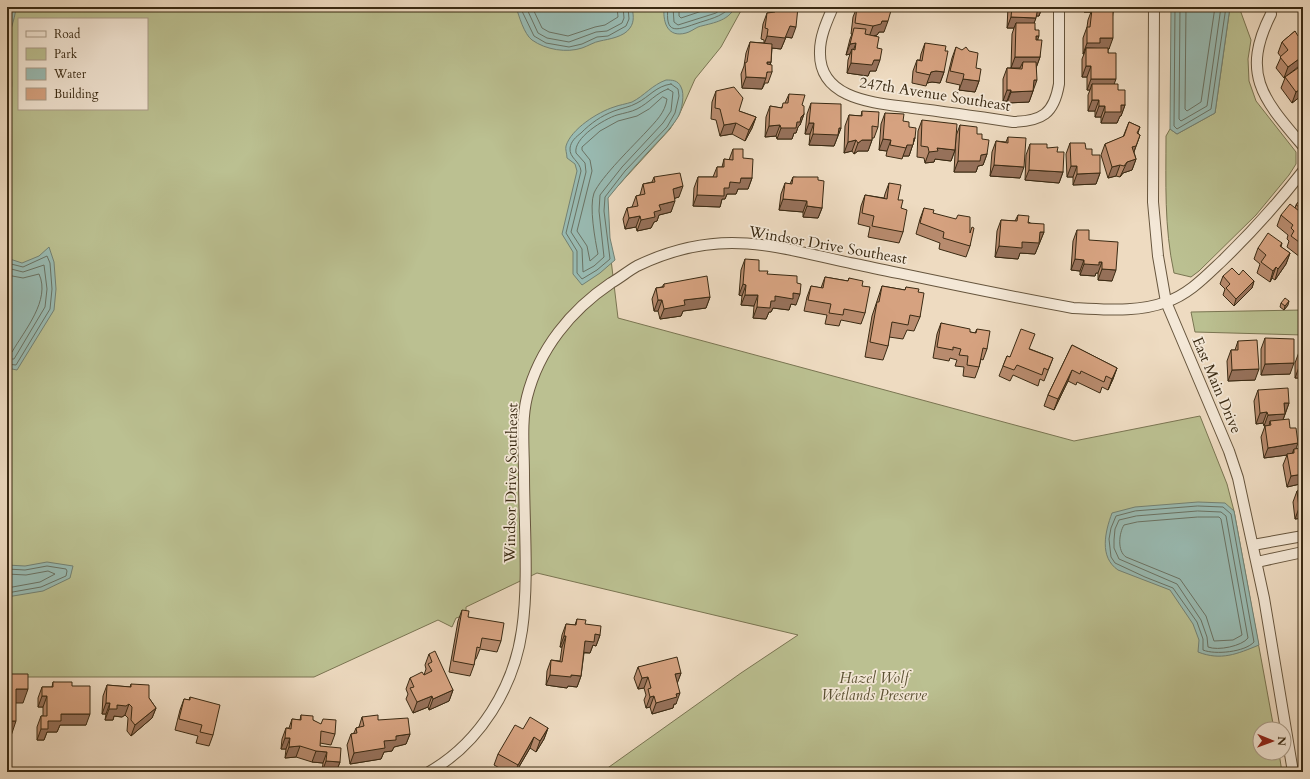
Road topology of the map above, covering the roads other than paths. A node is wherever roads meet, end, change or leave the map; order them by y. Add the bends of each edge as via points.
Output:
1 (833, 7) edge
2 (1059, 7) edge
3 (1154, 7) edge
4 (1271, 14) dead end
5 (1303, 146) edge
6 (1303, 171) edge
7 (1166, 302) junction
8 (1303, 536) edge
9 (1253, 545) junction
10 (1303, 552) edge
11 (1256, 562) junction
12 (429, 772) edge
13 (1293, 772) edge

1 - 2 street, 247th Avenue Southeast via 820,51 825,73 844,94 868,101 1013,122 1034,120 1048,112 1057,96
3 - 7 street, East Main Drive via 1153,202 1158,256
4 - 5 street via 1258,45 1259,82 1264,97
6 - 7 street, Windsor Drive Southeast via 1276,205 1202,280 1179,297
7 - 9 street, East Main Drive via 1229,451 1238,478
7 - 12 street, Windsor Drive Southeast via 1112,310 1073,308 790,250 733,243 704,245 671,253 637,266 606,286 577,310 556,334 536,366 526,399 523,435 525,598 515,662 504,690 486,721 465,745
8 - 9 street
9 - 11 street, East Main Drive
10 - 11 street
11 - 13 street, East Main Drive

